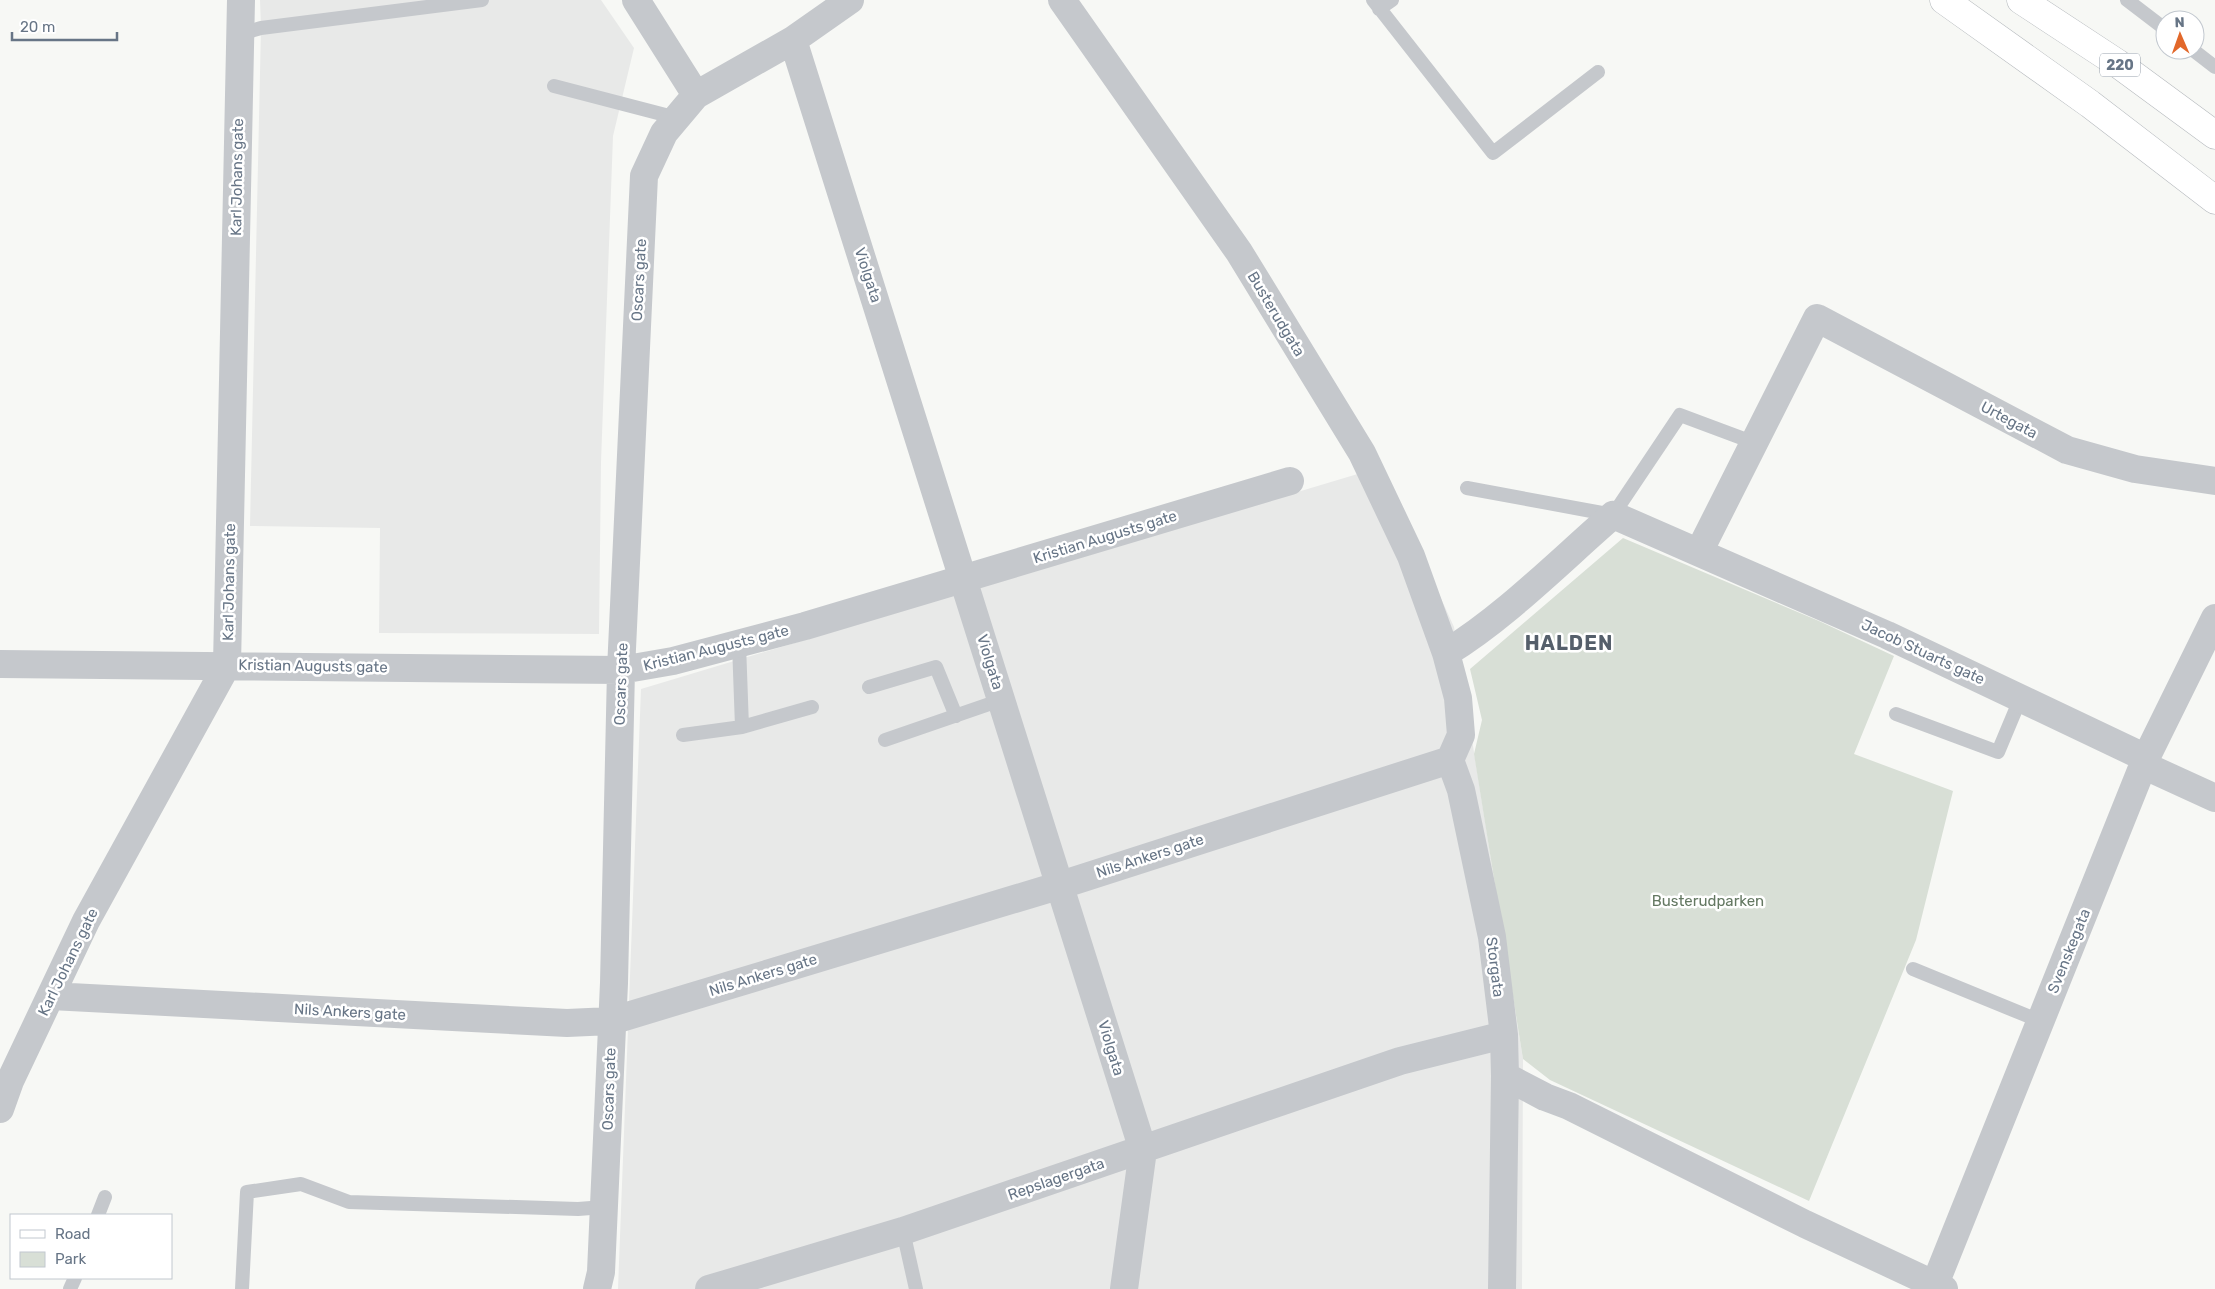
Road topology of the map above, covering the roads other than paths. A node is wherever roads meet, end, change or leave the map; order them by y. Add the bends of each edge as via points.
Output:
1 (241, 0) edge
2 (482, 0) edge
3 (636, 0) edge
4 (850, 0) edge
5 (1062, 0) edge
6 (1392, 0) edge
7 (1944, 0) edge
8 (2021, 0) edge
9 (2127, 0) edge
10 (1376, 5) edge
11 (2155, 21) edge
12 (240, 34) junction
13 (793, 40) junction
14 (2205, 59) edge
15 (2215, 67) edge
16 (1598, 72) dead end
17 (554, 86) dead end
18 (696, 95) junction
19 (677, 118) junction
20 (2215, 135) edge
21 (2215, 200) edge
22 (1755, 443) junction
23 (1290, 481) dead end
24 (2215, 481) edge
25 (1467, 488) dead end
26 (1613, 514) junction
27 (1698, 552) junction
28 (965, 579) junction
29 (2215, 618) edge
30 (739, 644) junction
31 (1446, 653) junction
32 (0, 664) edge
33 (227, 665) junction
34 (620, 670) junction
35 (869, 687) dead end
36 (2021, 698) junction
37 (1001, 700) junction
38 (812, 707) dead end
39 (1896, 714) dead end
40 (956, 716) junction
41 (742, 728) junction
42 (684, 735) dead end
43 (885, 740) dead end
44 (1450, 760) junction
45 (2144, 762) junction
46 (2215, 798) edge
47 (1061, 885) junction
48 (1913, 969) dead end
49 (51, 996) junction
50 (611, 1021) junction
51 (2040, 1021) junction
52 (1504, 1035) junction
53 (1505, 1076) junction
54 (0, 1109) edge
55 (1143, 1150) junction
56 (105, 1198) dead end
57 (604, 1207) junction
58 (98, 1214) edge
59 (903, 1231) junction
60 (1938, 1288) edge
61 (242, 1289) edge
62 (597, 1289) edge
63 (708, 1289) edge
64 (916, 1289) edge
65 (1124, 1289) edge
66 (1502, 1289) edge

1 - 12 street, Karl Johans gate
2 - 12 lane via 261,28
3 - 18 street
4 - 13 street
5 - 31 street, Busterudgata via 1238,252 1362,454 1411,556
6 - 10 lane
7 - 21 main road via 2090,104
8 - 20 main road, 220 via 2117,63
9 - 11 lane
10 - 16 lane via 1493,152
12 - 33 street, Karl Johans gate
13 - 18 street
13 - 28 street, Violgata
14 - 15 lane
17 - 19 lane
18 - 19 street, Oscars gate
19 - 34 street, Oscars gate via 664,133 644,176
22 - 24 street, Urtegata via 1817,318 2067,450 2135,469
22 - 26 lane via 1680,415
22 - 27 street
23 - 28 street, Kristian Augusts gate
25 - 26 lane
26 - 27 street, Jacob Stuarts gate
26 - 31 street via 1542,578 1467,640
27 - 36 street, Jacob Stuarts gate
28 - 30 street, Kristian Augusts gate
28 - 37 street, Violgata
29 - 45 street, Svenskegata
30 - 34 street, Kristian Augusts gate via 673,661
30 - 41 lane
31 - 44 street via 1458,698 1462,735
32 - 33 street, Kristian Augusts gate
33 - 34 street, Kristian Augusts gate
33 - 49 street, Karl Johans gate via 86,920
34 - 50 street, Oscars gate
35 - 40 lane via 936,667
36 - 39 lane via 1998,752
36 - 45 street, Jacob Stuarts gate
37 - 40 lane
37 - 47 street, Violgata
38 - 41 lane
40 - 43 lane
41 - 42 lane
44 - 47 street, Nils Ankers gate
44 - 52 street, Storgata via 1461,790 1492,937
45 - 46 street, Jacob Stuarts gate
45 - 51 street, Svenskegata
47 - 50 street, Nils Ankers gate
47 - 55 street, Violgata
48 - 51 lane
49 - 50 street, Nils Ankers gate via 567,1023
49 - 54 street, Karl Johans gate
50 - 57 street, Oscars gate
51 - 60 street, Svenskegata
52 - 53 street, Storgata
52 - 55 street, Repslagergata via 1400,1061
53 - 60 street
53 - 66 street, Storgata
55 - 59 street, Repslagergata
55 - 65 street, Violgata
56 - 58 lane
57 - 61 lane via 578,1209 349,1202 301,1184 246,1192
57 - 62 street, Oscars gate via 601,1272
59 - 63 street, Repslagergata
59 - 64 lane

